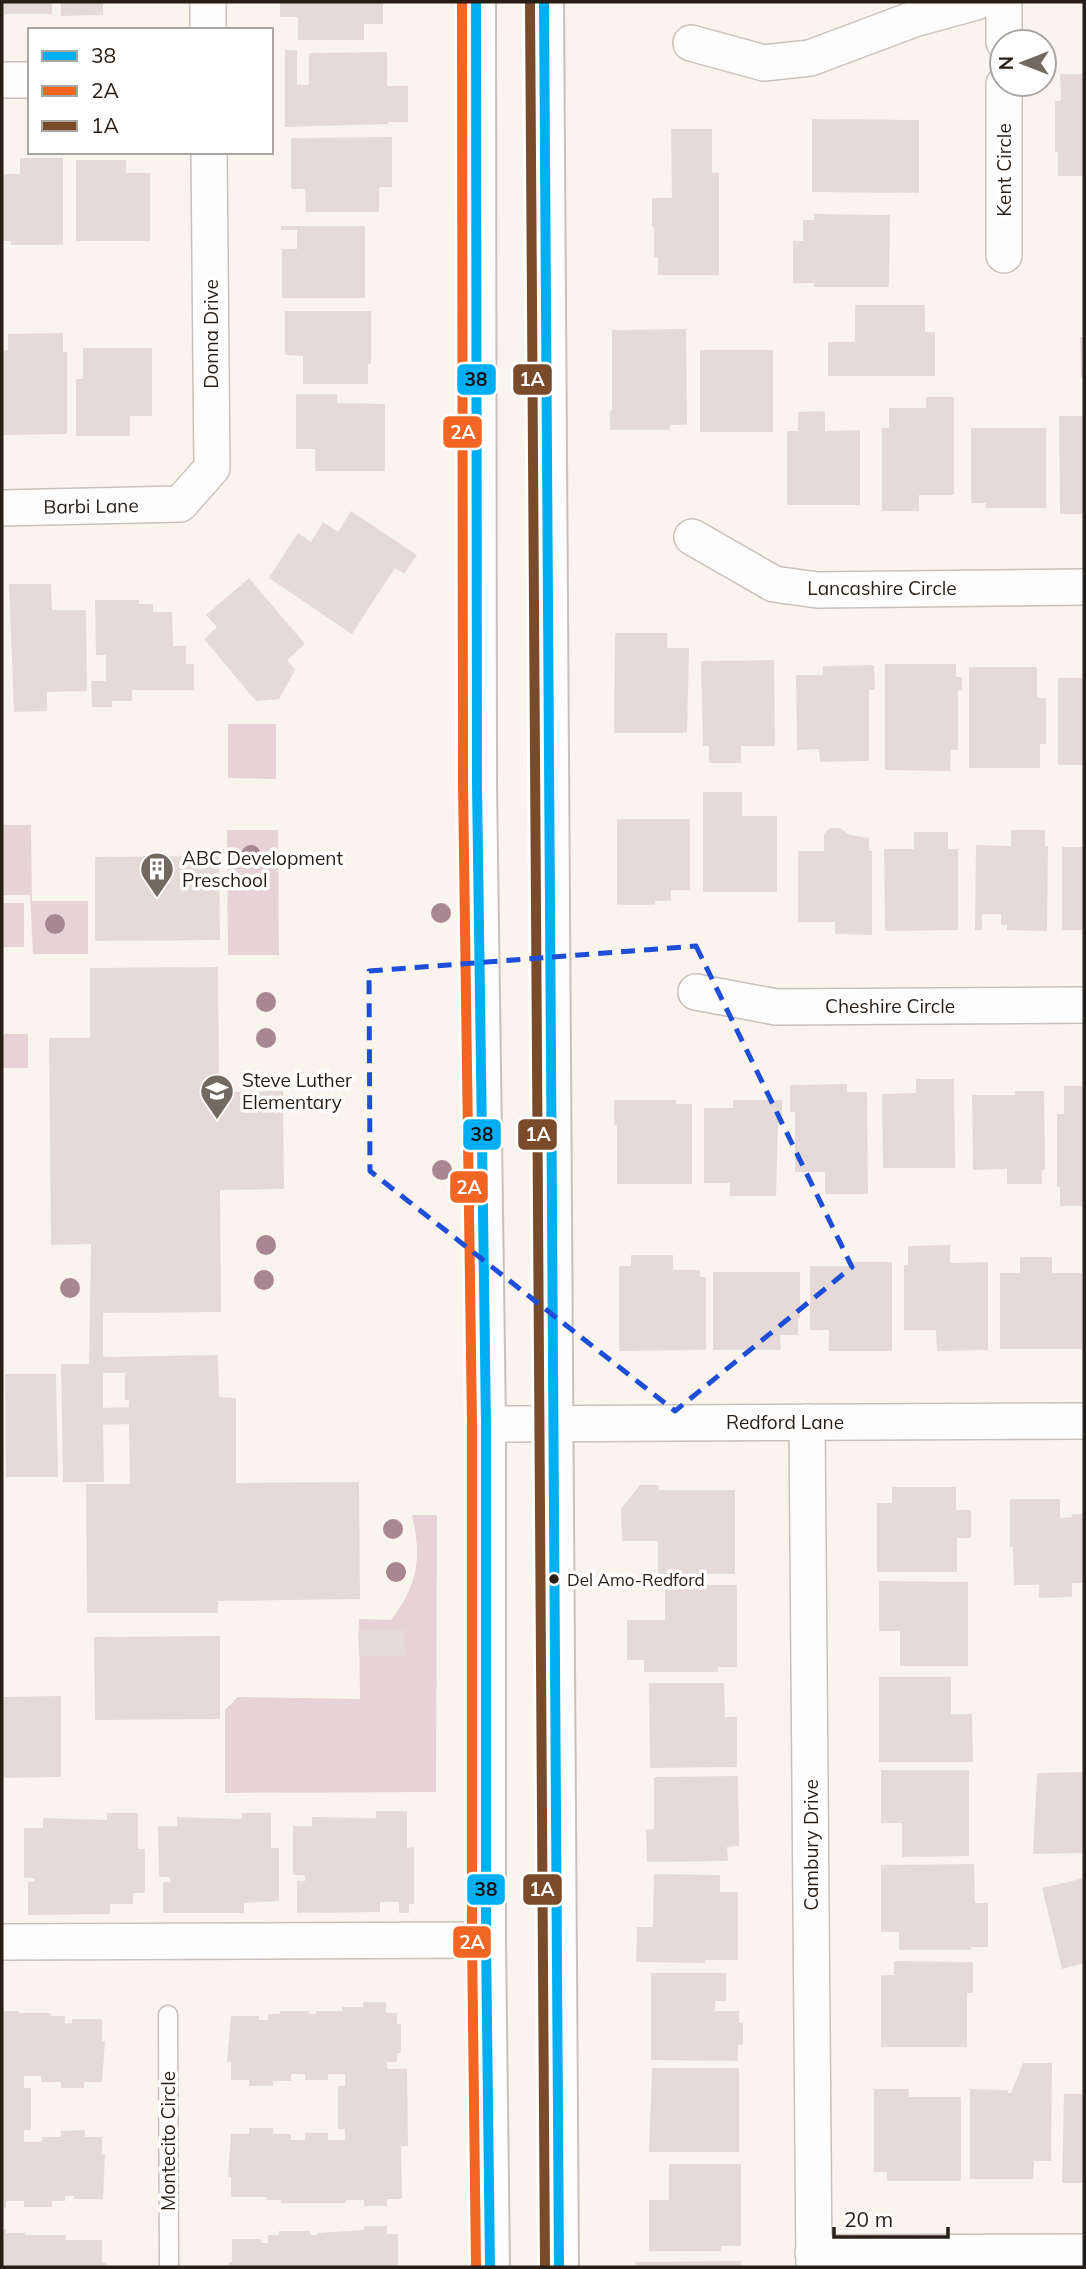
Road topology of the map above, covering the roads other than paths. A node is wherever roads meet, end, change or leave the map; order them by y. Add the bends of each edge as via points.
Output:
1 (208, 2) edge
2 (476, 2) edge
3 (544, 2) edge
4 (976, 2) edge
5 (1004, 2) edge
6 (208, 28) edge
7 (1004, 28) edge
8 (691, 43) dead end
9 (2, 80) edge
10 (28, 80) edge
11 (1004, 98) edge
12 (209, 154) edge
13 (1004, 255) dead end
14 (180, 504) joint
15 (2, 508) edge
16 (692, 537) dead end
17 (1084, 587) edge
18 (696, 992) dead end
19 (1084, 1006) edge
20 (1084, 1421) edge
21 (807, 1422) junction
22 (486, 1424) junction
23 (555, 1424) junction
24 (486, 1940) junction
25 (2, 1942) edge
26 (168, 2015) dead end
27 (1084, 2252) edge
28 (813, 2260) edge
29 (169, 2267) edge
30 (490, 2267) edge
31 (559, 2267) edge

1 - 6 street
2 - 22 main road via 477,784
3 - 23 main road
4 - 8 street via 914,19 810,58 764,63
5 - 7 street
9 - 10 street
11 - 13 street, Kent Circle
12 - 14 street, Donna Drive via 212,468
14 - 15 street, Barbi Lane
16 - 17 street, Lancashire Circle via 774,584 817,590
18 - 19 street, Cheshire Circle via 776,1007
20 - 21 street, Redford Lane
21 - 23 street, Redford Lane
21 - 28 street, Cambury Drive
22 - 23 street, Redford Lane
22 - 24 main road
23 - 31 main road
24 - 25 street
24 - 30 main road
26 - 29 lane, Montecito Circle
27 - 28 street

